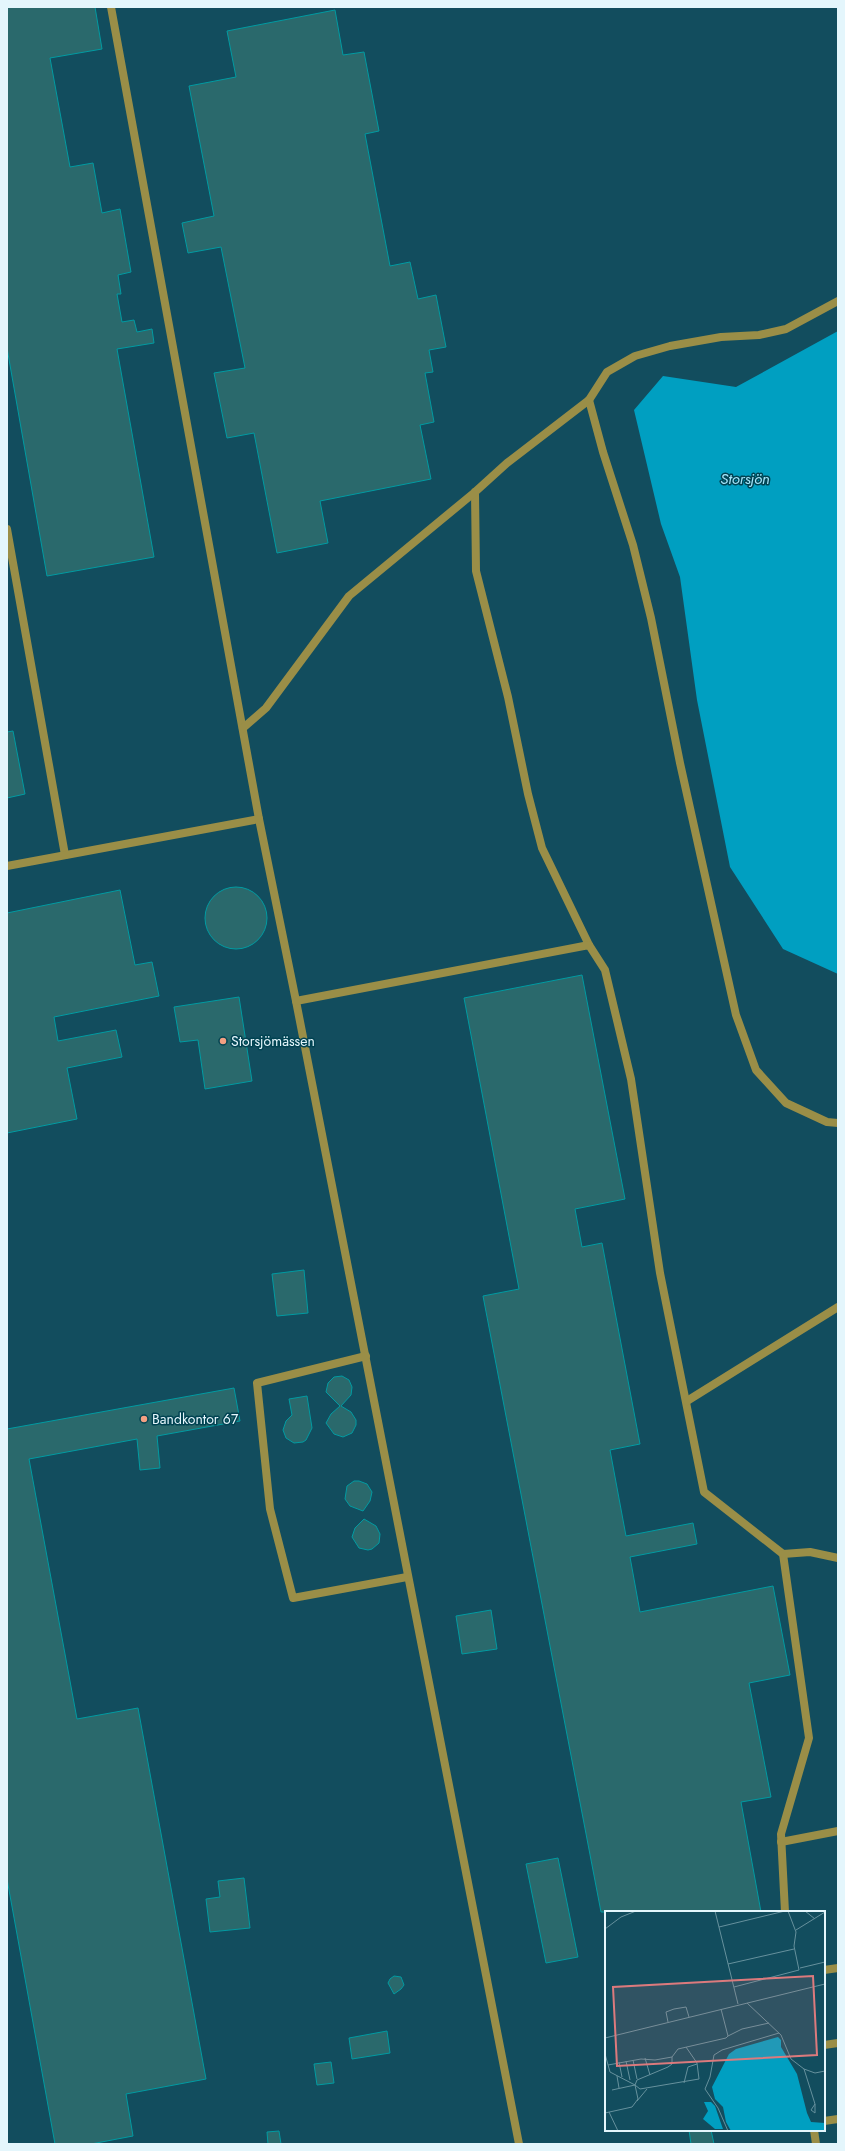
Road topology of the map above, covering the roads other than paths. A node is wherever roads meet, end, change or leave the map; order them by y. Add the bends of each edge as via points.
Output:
1 (111, 7) edge
2 (838, 301) edge
3 (589, 400) junction
4 (475, 492) junction
5 (7, 529) edge
6 (243, 728) junction
7 (259, 820) junction
8 (65, 855) junction
9 (7, 866) edge
10 (589, 945) junction
11 (296, 1001) junction
12 (838, 1124) edge
13 (838, 1307) edge
14 (366, 1356) junction
15 (687, 1401) junction
16 (783, 1554) junction
17 (838, 1558) edge
18 (407, 1577) junction
19 (838, 1830) edge
20 (781, 1842) junction
21 (785, 1911) edge
22 (838, 1968) edge
23 (825, 1970) edge
24 (838, 2043) edge
25 (825, 2045) edge
26 (838, 2119) edge
27 (825, 2121) edge
28 (814, 2131) edge
29 (519, 2144) edge
30 (816, 2144) edge

1 - 6 street
2 - 3 street via 786,329 759,335 713,338 635,356 607,372
3 - 4 street via 507,463
3 - 12 street via 633,544 651,618 680,763 736,1015 756,1070 781,1098 786,1103 827,1122
4 - 6 street via 349,596 266,708
4 - 10 street via 476,571 508,697 529,801 542,848
5 - 8 street
6 - 7 street
7 - 8 street
7 - 11 street
8 - 9 street
10 - 11 street
10 - 15 street via 605,970 631,1079 660,1273
11 - 14 street
13 - 15 street
14 - 18 street
14 - 18 street via 257,1383 270,1509 293,1598
15 - 16 street via 704,1492
16 - 17 street via 810,1552
16 - 20 street via 809,1738 781,1834
18 - 29 street
19 - 20 street
20 - 21 street
22 - 23 street
24 - 25 street
26 - 27 street
28 - 30 street

